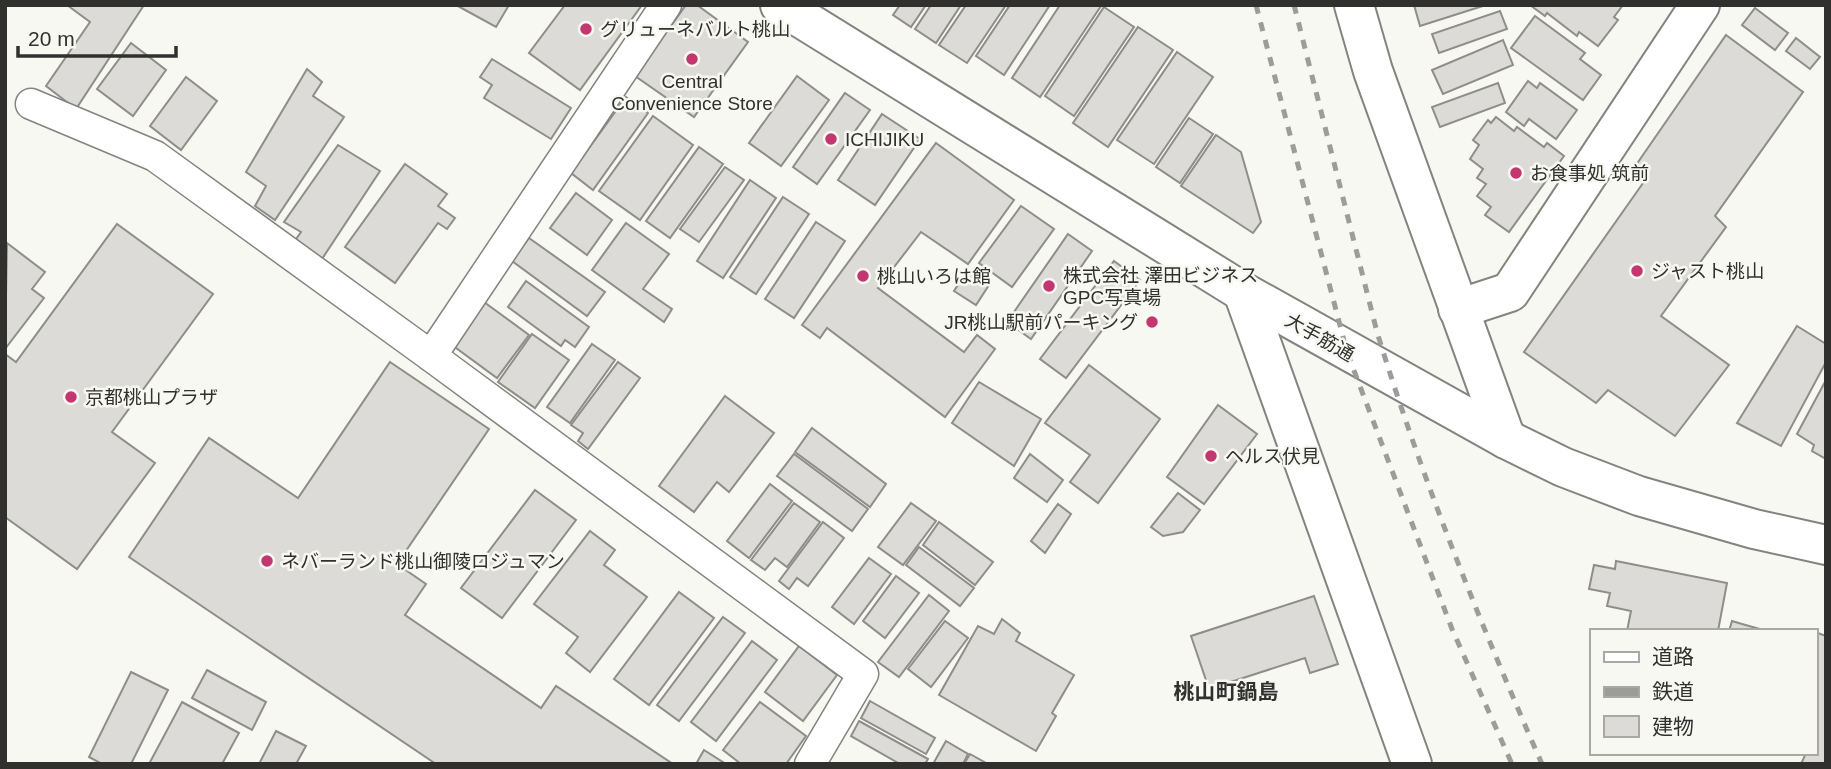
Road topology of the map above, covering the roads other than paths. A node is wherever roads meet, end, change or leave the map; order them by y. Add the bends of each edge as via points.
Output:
1 (666, 5) edge
2 (780, 5) edge
3 (1354, 5) edge
4 (1700, 5) edge
5 (30, 104) dead end
6 (1242, 292) junction
7 (1458, 309) junction
8 (431, 356) junction
9 (1506, 439) junction
10 (1826, 545) edge
11 (810, 764) edge
12 (1412, 764) edge

1 - 8 lane
2 - 6 street, 大手筋通
3 - 7 street
4 - 7 street via 1510,292
5 - 8 lane via 155,156
6 - 9 street, 大手筋通
6 - 12 street
7 - 9 street
8 - 11 lane via 863,674
9 - 10 street, 大手筋通 via 1639,496 1754,530

